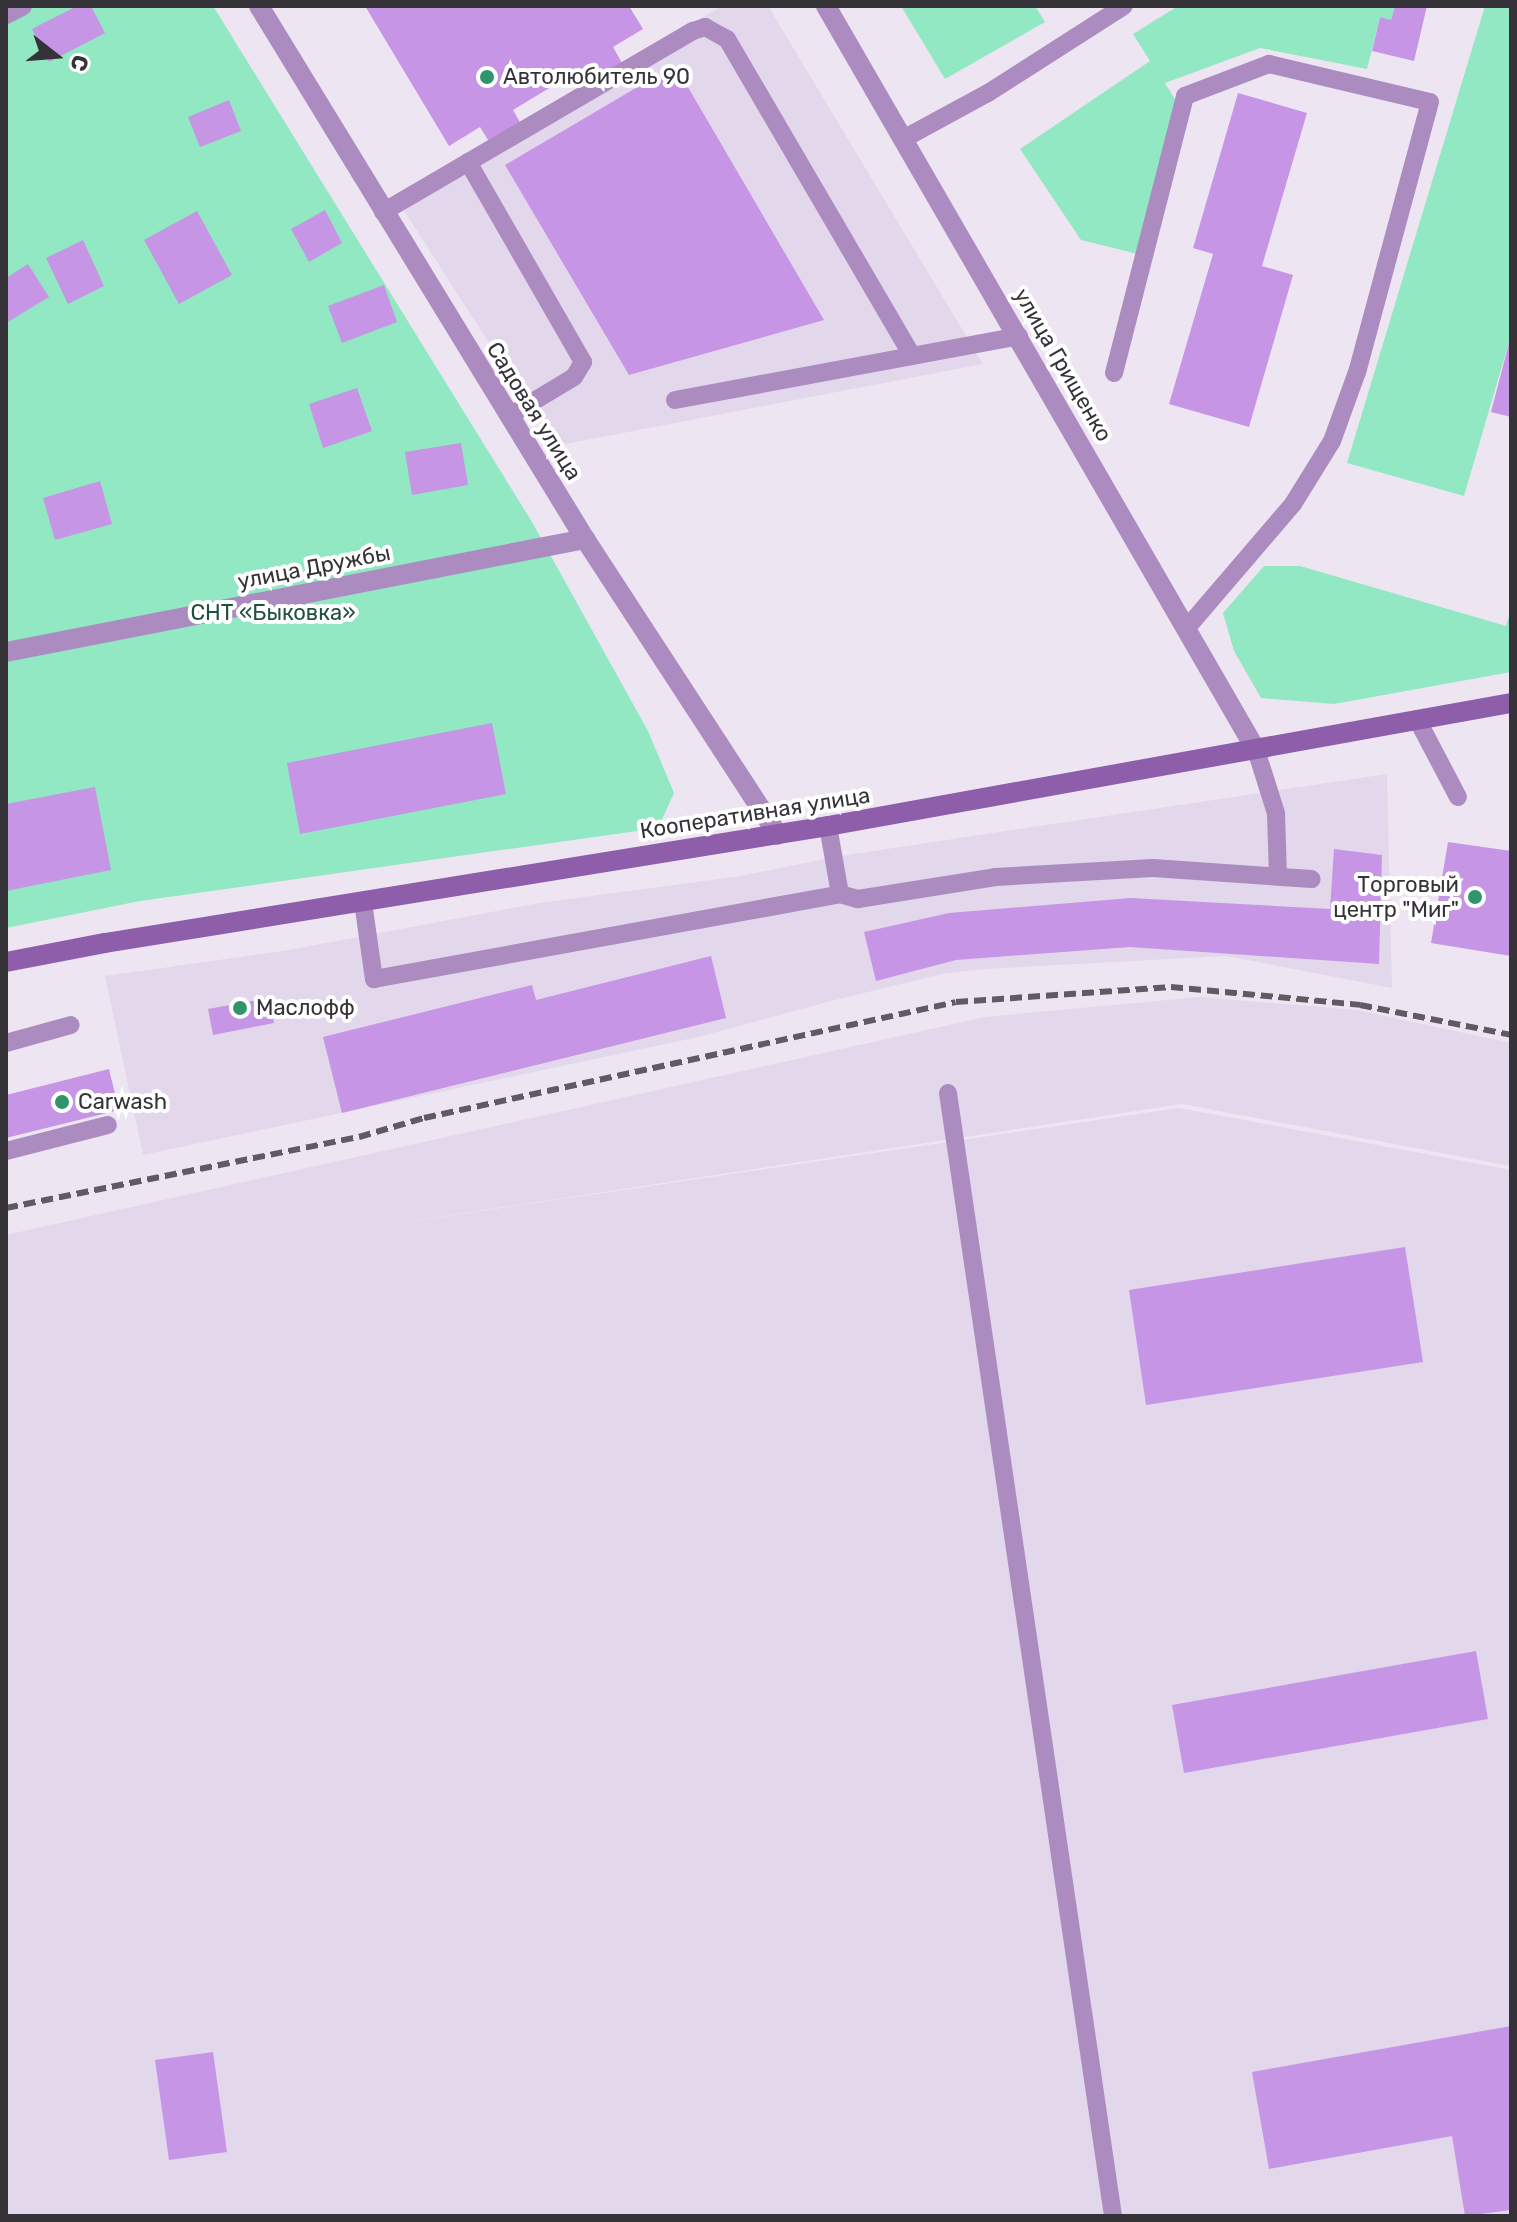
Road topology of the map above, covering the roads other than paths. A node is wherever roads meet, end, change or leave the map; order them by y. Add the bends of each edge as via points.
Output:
1 (22, 6) edge
2 (259, 6) edge
3 (826, 6) edge
4 (1124, 6) edge
5 (6, 14) edge
6 (905, 138) junction
7 (468, 162) junction
8 (383, 212) junction
9 (1019, 336) junction
10 (912, 356) junction
11 (1114, 373) dead end
12 (675, 400) dead end
13 (509, 416) junction
14 (585, 539) junction
15 (1186, 629) junction
16 (6, 652) edge
17 (1511, 703) edge
18 (1417, 719) junction
19 (1256, 750) junction
20 (1458, 797) dead end
21 (828, 826) junction
22 (778, 835) junction
23 (1278, 876) junction
24 (1312, 879) dead end
25 (840, 894) junction
26 (363, 902) junction
27 (6, 962) edge
28 (71, 1025) dead end
29 (6, 1043) edge
30 (948, 1093) dead end
31 (108, 1125) dead end
32 (6, 1151) edge
33 (1113, 2216) edge

1 - 5 street
2 - 8 street, Садовая улица
3 - 6 street, улица Грищенко
4 - 6 lane via 988,93
6 - 9 street, улица Грищенко
7 - 8 lane
7 - 10 lane via 693,31 717,31 727,39
7 - 13 lane via 583,362 574,377
8 - 13 street, Садовая улица
9 - 10 lane
9 - 15 street, улица Грищенко
10 - 12 lane
11 - 15 lane via 1185,96 1269,64 1430,102 1357,372 1332,441 1293,504
13 - 14 street, Садовая улица
14 - 16 street, улица Дружбы
14 - 22 street, Садовая улица
15 - 19 street, улица Грищенко
17 - 18 main road, Кооперативная улица
18 - 19 main road, Кооперативная улица
18 - 20 lane
19 - 21 main road, Кооперативная улица
19 - 23 lane via 1276,813
21 - 22 main road, Кооперативная улица
21 - 25 lane
22 - 26 main road, Кооперативная улица
23 - 24 lane
23 - 25 lane via 1153,868 995,877 858,899
25 - 26 lane via 374,979
26 - 27 main road, Кооперативная улица
28 - 29 lane
30 - 33 lane
31 - 32 lane

